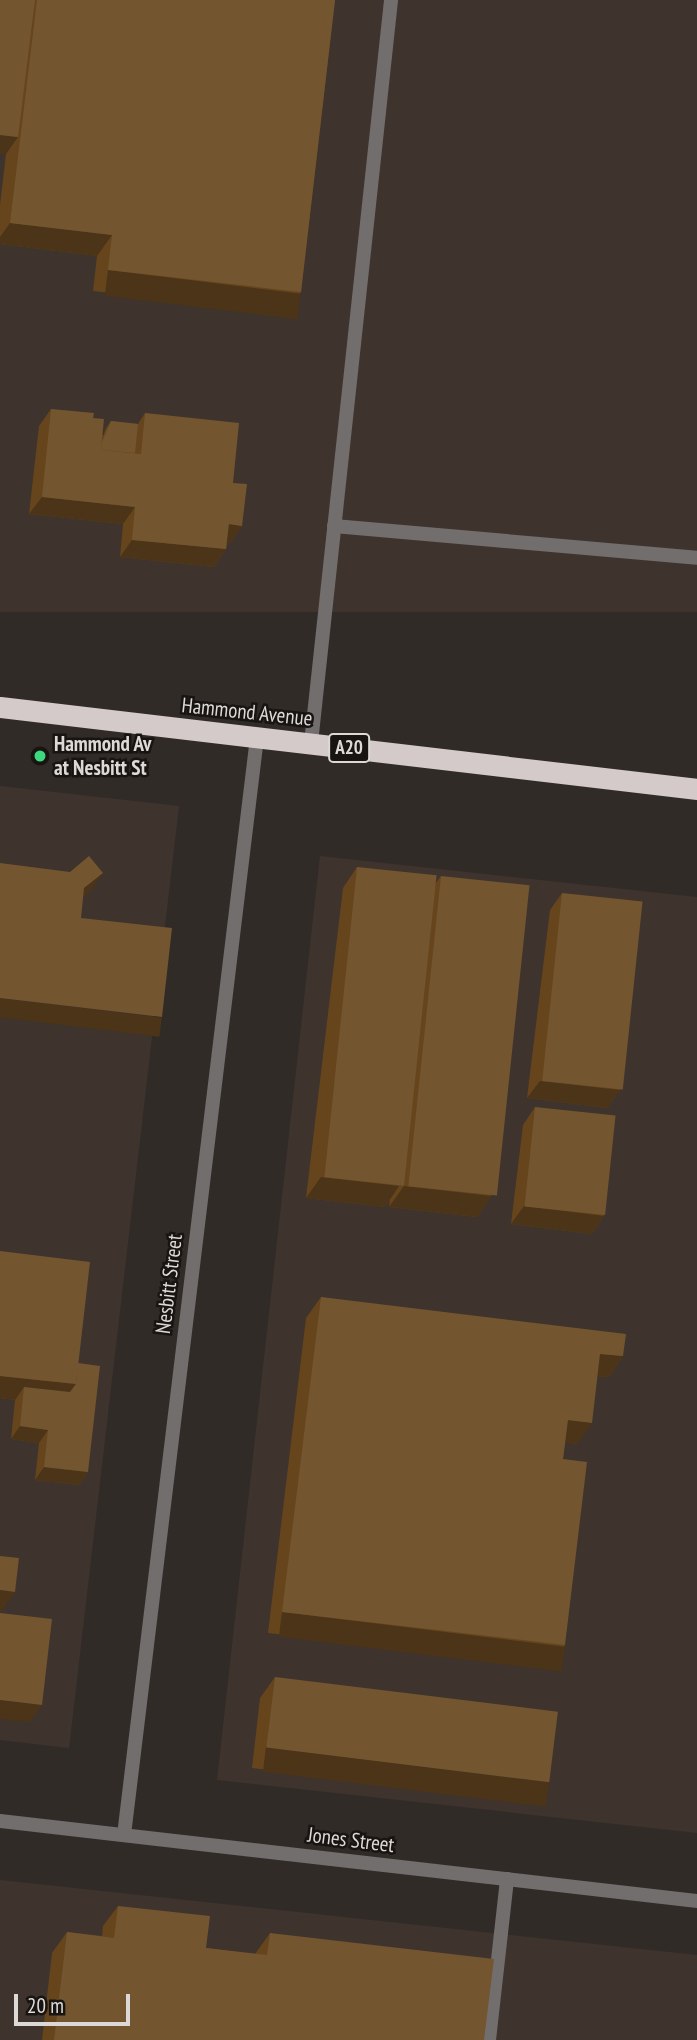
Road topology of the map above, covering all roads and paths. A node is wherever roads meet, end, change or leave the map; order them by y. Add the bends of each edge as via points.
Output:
1 (391, 0) edge
2 (334, 526) junction
3 (697, 558) edge
4 (0, 707) edge
5 (257, 738) junction
6 (311, 744) junction
7 (697, 789) edge
8 (0, 1821) edge
9 (124, 1835) junction
10 (507, 1879) junction
11 (697, 1901) edge
12 (489, 2040) edge

1 - 2 street
2 - 3 street
2 - 6 street
4 - 5 highway, Hammond Avenue / A20
5 - 6 highway, Hammond Avenue / A20
5 - 9 street, Nesbitt Street
6 - 7 highway, Hammond Avenue / A20
8 - 9 street, Jones Street
9 - 10 street, Jones Street
10 - 11 street, Jones Street
10 - 12 street

